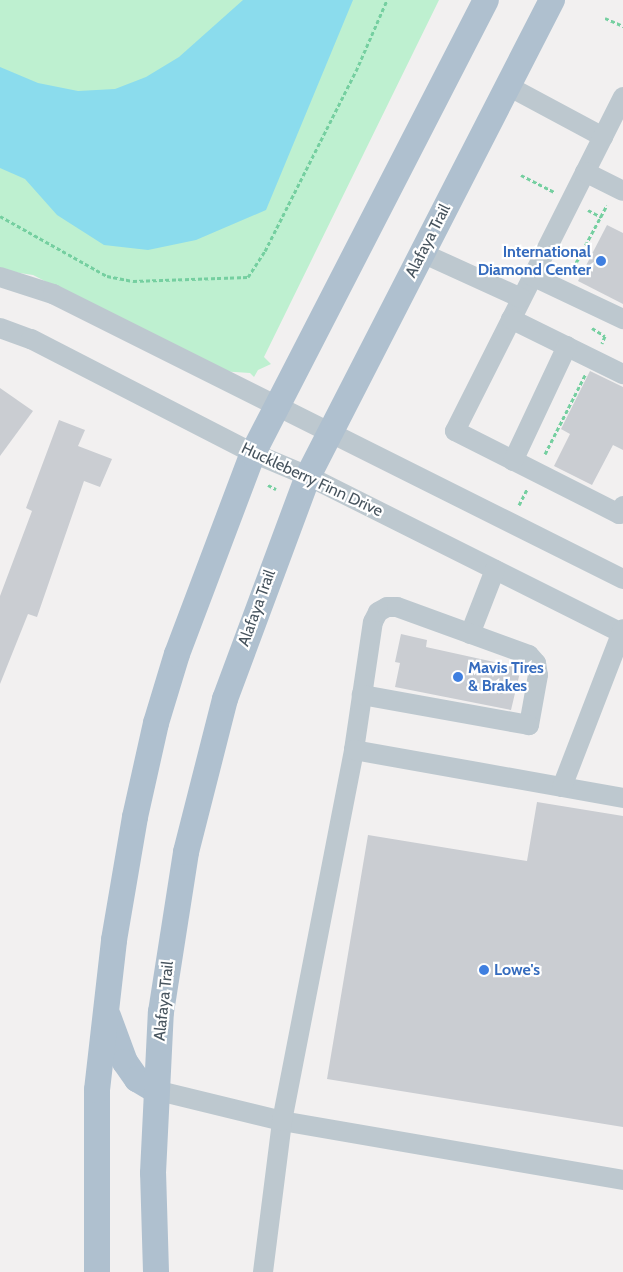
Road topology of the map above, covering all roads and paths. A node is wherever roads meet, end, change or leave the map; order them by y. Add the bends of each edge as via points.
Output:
1 (387, 0) edge
2 (486, 0) edge
3 (552, 0) edge
4 (605, 18) dead end
5 (623, 26) edge
6 (508, 86) junction
7 (622, 100) edge
8 (602, 137) junction
9 (585, 172) junction
10 (623, 191) edge
11 (0, 216) edge
12 (601, 217) dead end
13 (422, 253) junction
14 (532, 276) junction
15 (0, 277) edge
16 (565, 282) dead end
17 (521, 298) junction
18 (511, 319) junction
19 (623, 319) edge
20 (0, 328) edge
21 (567, 346) junction
22 (623, 374) edge
23 (279, 406) junction
24 (330, 431) junction
25 (253, 453) junction
26 (513, 461) junction
27 (308, 476) junction
28 (268, 485) dead end
29 (276, 489) dead end
30 (623, 506) edge
31 (495, 570) junction
32 (623, 579) edge
33 (622, 632) edge
34 (470, 634) junction
35 (362, 695) junction
36 (354, 750) junction
37 (562, 787) junction
38 (623, 798) edge
39 (107, 1013) junction
40 (156, 1090) junction
41 (282, 1121) junction
42 (623, 1180) edge
43 (97, 1272) edge
44 (156, 1272) edge
45 (263, 1272) edge

1 - 11 path via 356,71 266,251 248,278 133,281 107,276
2 - 23 main road
3 - 6 main road, Alafaya Trail
4 - 5 path
6 - 8 street
6 - 13 main road, Alafaya Trail
7 - 8 street
8 - 9 street
9 - 10 street
9 - 14 street
12 - 16 path
13 - 17 street
13 - 24 main road, Alafaya Trail
14 - 17 street
14 - 19 street
15 - 23 street via 53,294
17 - 18 street
18 - 21 street
18 - 26 street via 455,432
20 - 25 street, Huckleberry Finn Drive via 31,339
21 - 22 street
21 - 26 street
23 - 24 street
23 - 25 main road
24 - 27 main road, Alafaya Trail
24 - 32 street
25 - 27 street, Huckleberry Finn Drive
25 - 39 main road via 202,582 156,723 124,868
26 - 30 street via 619,514
27 - 31 street, Huckleberry Finn Drive
27 - 40 main road, Alafaya Trail via 237,661 204,771 172,929
28 - 29 path
31 - 33 street, Huckleberry Finn Drive
31 - 34 street
33 - 37 street
34 - 35 street via 397,607 378,612 373,622
34 - 35 street via 529,655 536,663 538,675 529,726
35 - 36 street
36 - 37 street
36 - 41 street
37 - 38 street
39 - 40 main road via 125,1062 137,1079
39 - 43 main road via 98,1090
40 - 41 street
40 - 44 main road, Alafaya Trail
41 - 42 street
41 - 45 street

